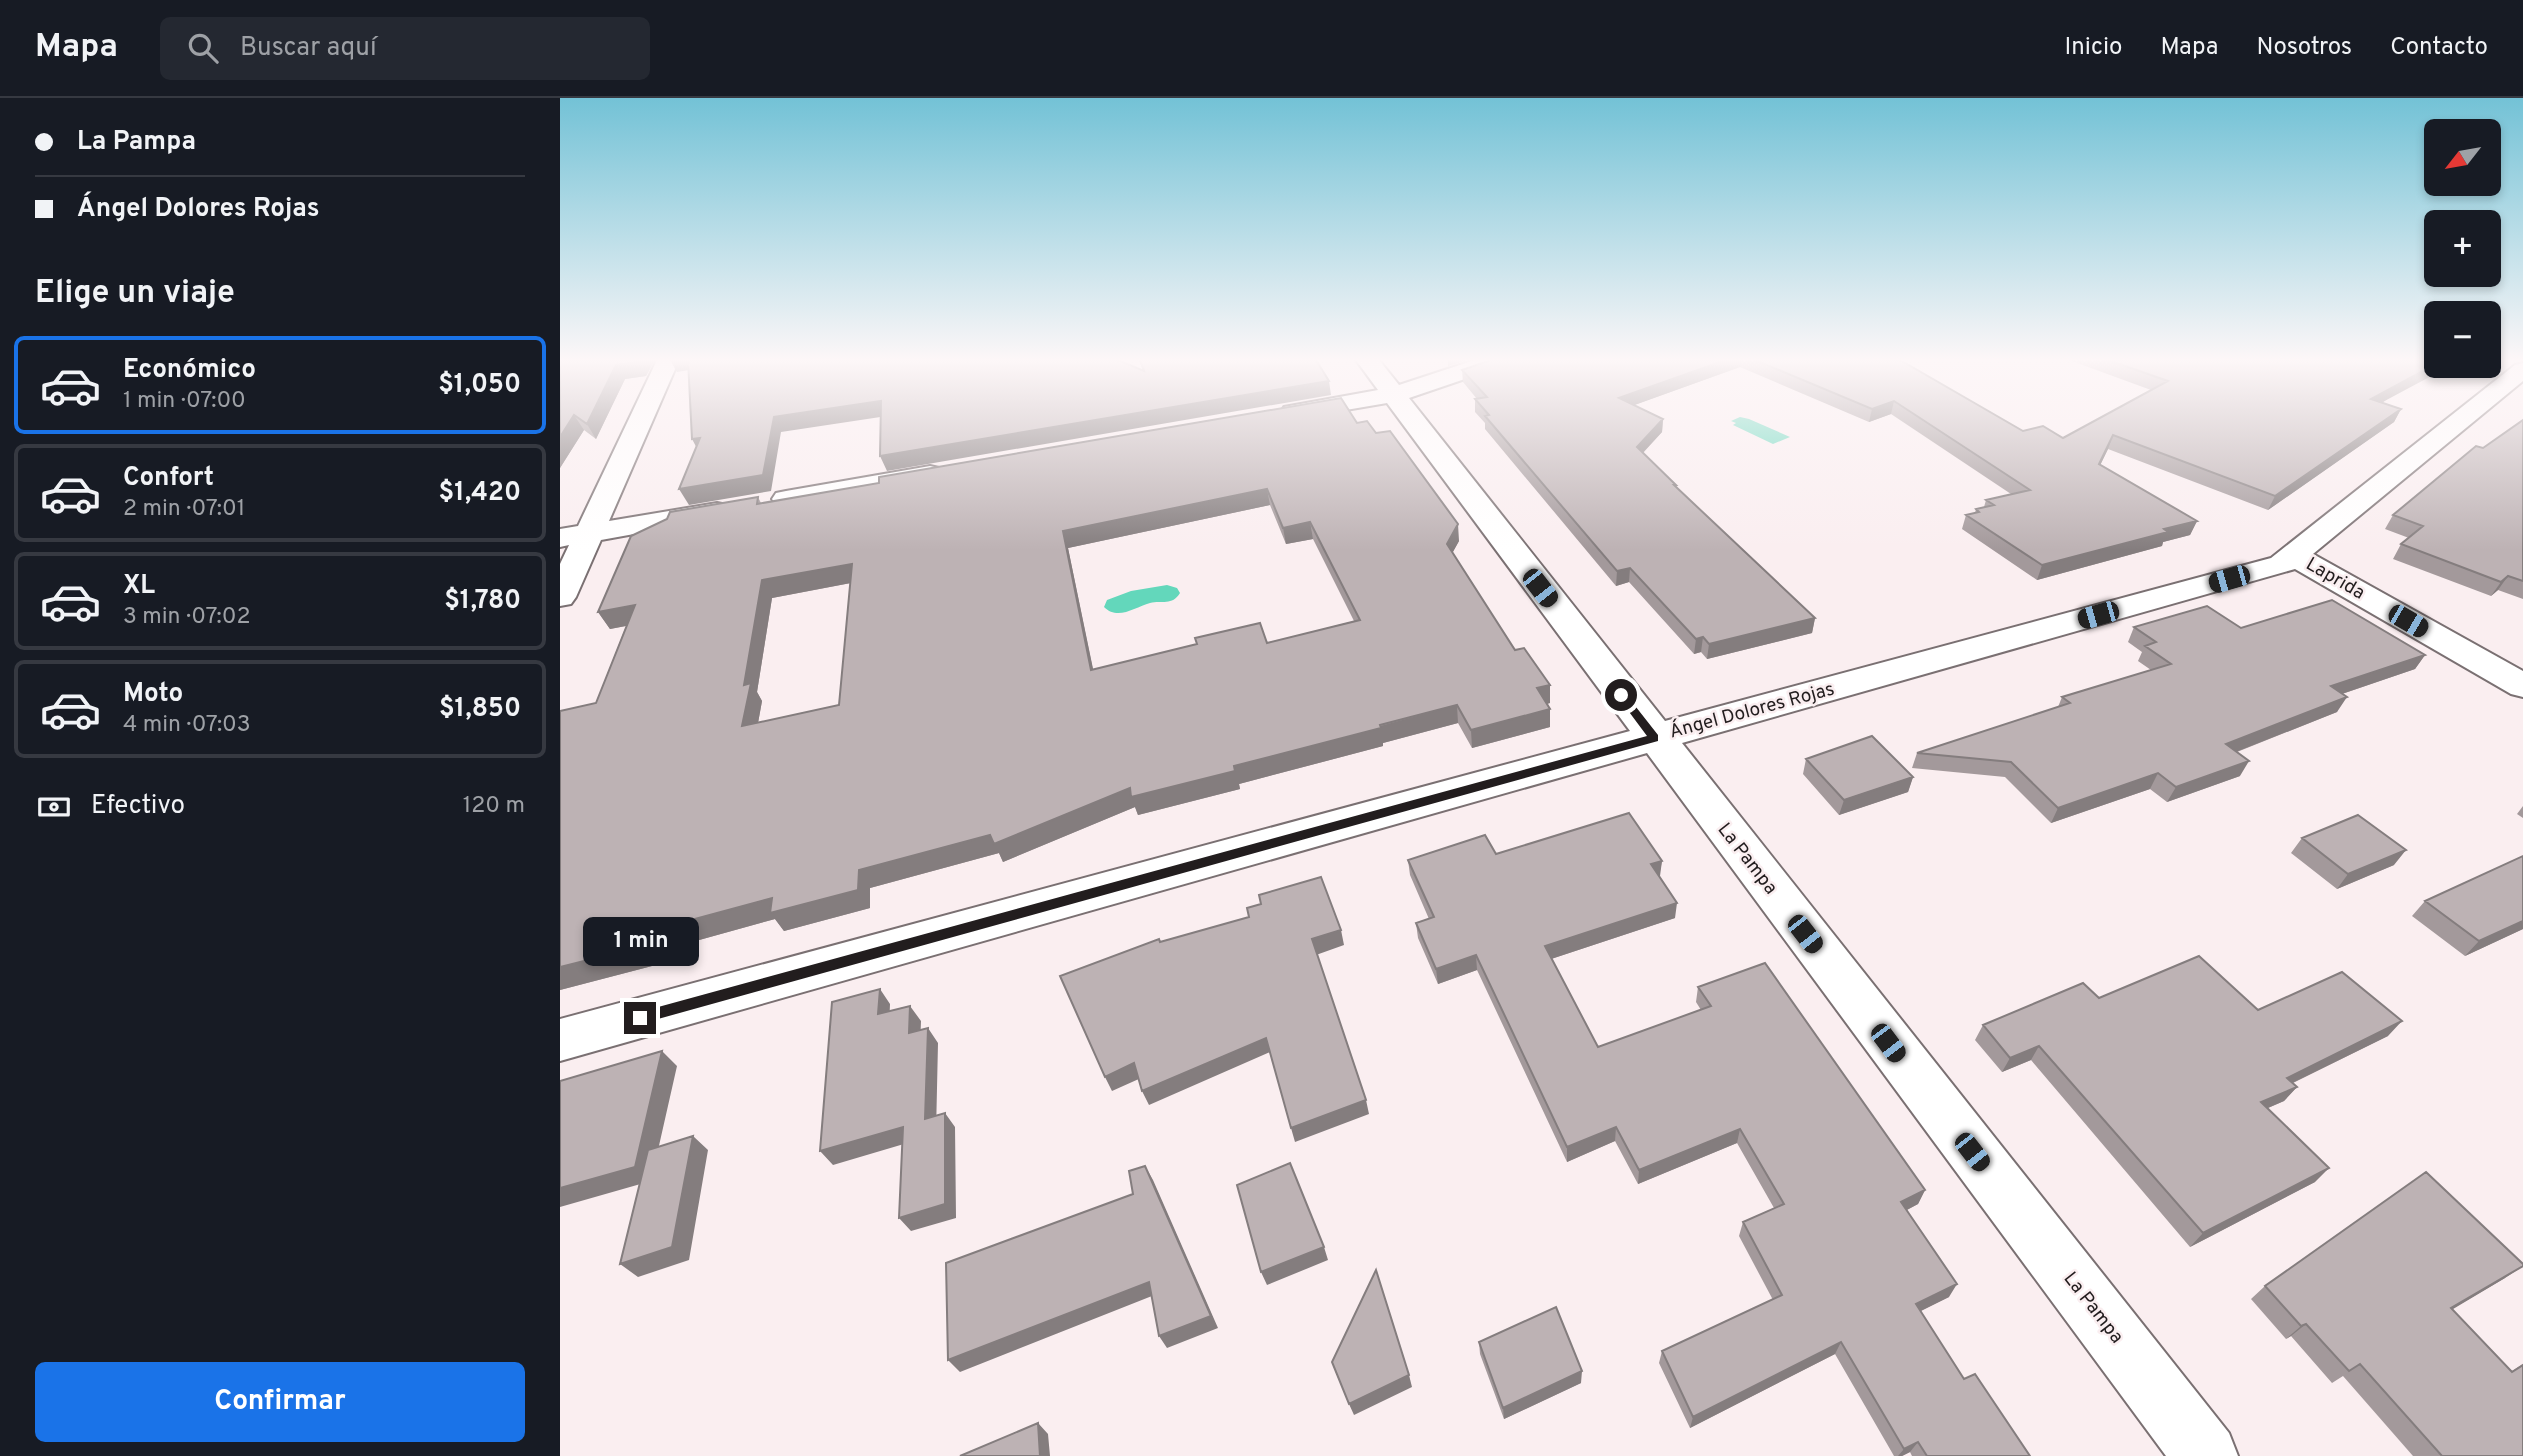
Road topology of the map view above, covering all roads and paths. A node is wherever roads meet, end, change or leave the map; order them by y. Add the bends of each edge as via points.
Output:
1 (639, 423) edge
2 (1415, 423) edge
3 (2452, 423) edge
4 (957, 470) edge
5 (766, 503) edge
6 (739, 507) edge
7 (589, 533) junction
8 (560, 538) edge
9 (2293, 555) junction
10 (560, 597) edge
11 (2523, 686) edge
12 (1654, 738) junction
13 (560, 1041) edge
14 (2206, 1456) edge

1 - 7 street
2 - 12 street, La Pampa
3 - 9 street, Ángel Dolores Rojas
4 - 5 street
6 - 7 street
7 - 8 street
7 - 10 street
9 - 11 street, Laprida
9 - 12 street, Ángel Dolores Rojas via 2281,564
12 - 13 street, Ángel Dolores Rojas
12 - 14 street, La Pampa

